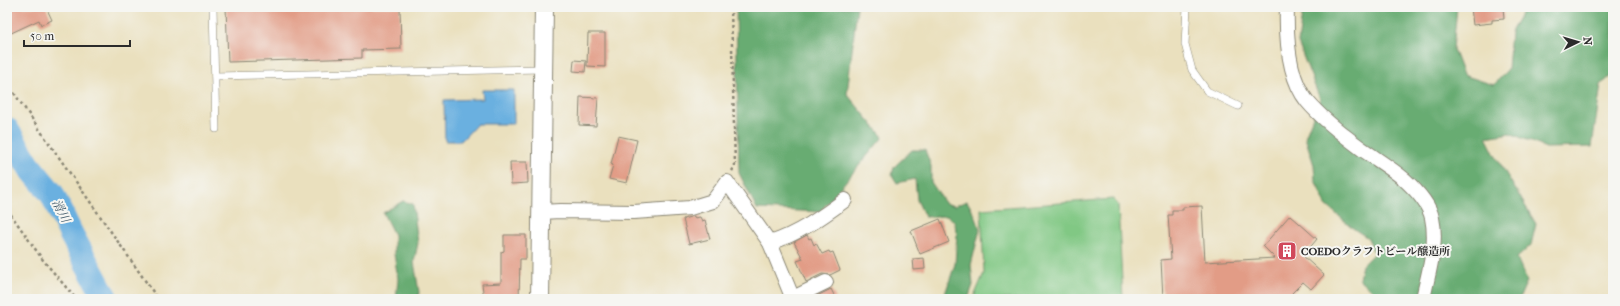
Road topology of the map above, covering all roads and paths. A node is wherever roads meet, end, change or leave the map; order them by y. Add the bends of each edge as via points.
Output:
1 (213, 7) edge
2 (544, 7) edge
3 (731, 7) edge
4 (1188, 7) edge
5 (1288, 7) edge
6 (544, 69) junction
7 (215, 76) junction
8 (7, 84) edge
9 (1238, 106) dead end
10 (216, 128) dead end
11 (727, 182) junction
12 (845, 200) dead end
13 (7, 209) edge
14 (541, 212) junction
15 (770, 243) junction
16 (826, 282) dead end
17 (793, 298) edge
18 (76, 299) edge
19 (158, 299) edge
20 (540, 299) edge
21 (1423, 299) edge

1 - 7 lane
2 - 6 street
3 - 11 path via 735,166
4 - 9 lane via 1185,44 1192,70 1207,91
5 - 21 street via 1289,56 1306,100 1319,114 1414,188 1432,216 1435,234
6 - 7 lane
6 - 14 street
7 - 10 lane
8 - 19 path
11 - 14 street via 712,201 690,208 634,212
11 - 15 street
12 - 15 street via 802,229
13 - 18 path via 43,260
14 - 20 street
15 - 17 street
16 - 17 street

